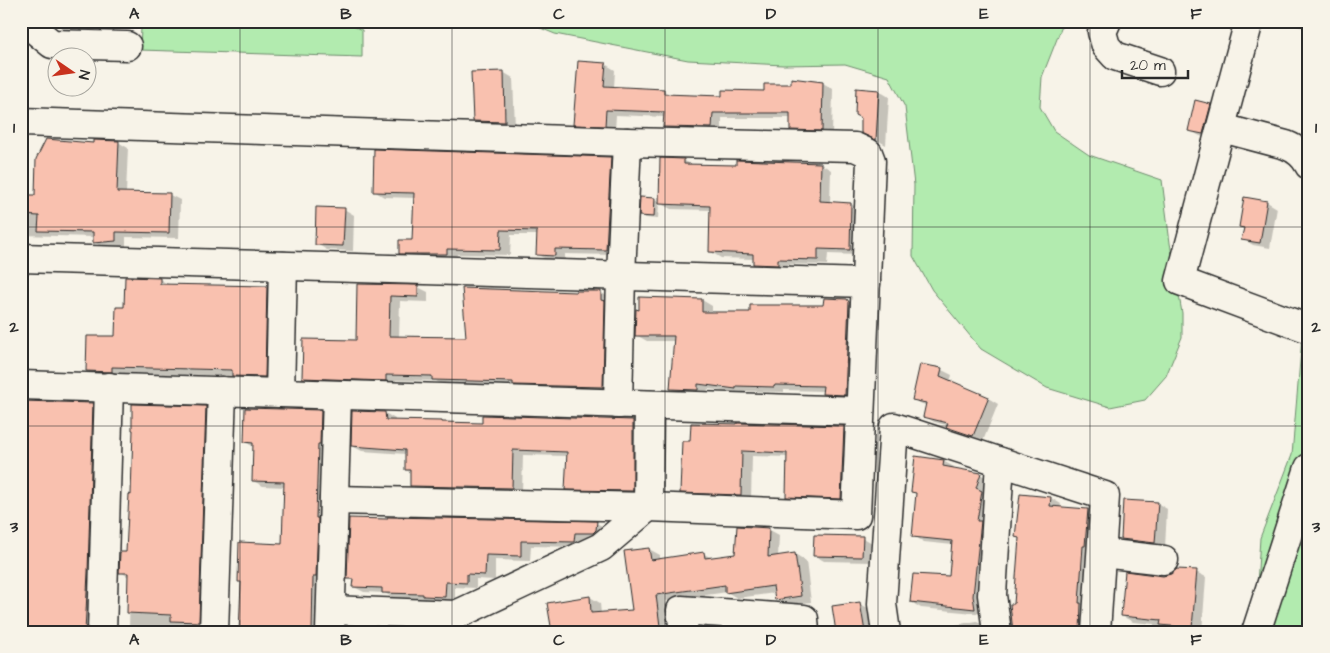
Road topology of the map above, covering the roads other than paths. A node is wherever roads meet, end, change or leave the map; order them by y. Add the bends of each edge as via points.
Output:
1 (24, 21) edge
2 (1107, 21) edge
3 (1250, 21) edge
4 (127, 46) dead end
5 (1160, 71) dead end
6 (21, 122) edge
7 (1222, 128) junction
8 (627, 142) junction
9 (1309, 164) edge
10 (21, 258) edge
11 (283, 266) junction
12 (620, 275) junction
13 (866, 282) junction
14 (1309, 329) edge
15 (21, 385) edge
16 (109, 387) junction
17 (222, 391) junction
18 (280, 393) junction
19 (337, 395) junction
20 (618, 404) junction
21 (649, 405) junction
22 (860, 410) junction
23 (1000, 462) junction
24 (1309, 468) edge
25 (334, 500) junction
26 (648, 506) junction
27 (1102, 553) junction
28 (1164, 560) dead end
29 (456, 616) junction
30 (331, 621) edge
31 (102, 632) edge
32 (214, 632) edge
33 (428, 632) edge
34 (684, 632) edge
35 (805, 632) edge
36 (886, 632) edge
37 (997, 632) edge
38 (1096, 632) edge
39 (1256, 632) edge

1 - 4 street via 52,44
2 - 5 street via 1102,32 1106,46 1115,56
3 - 7 street
6 - 8 street
7 - 9 street via 1296,149
7 - 14 street via 1180,280
8 - 12 street
8 - 13 street via 855,148 868,153 871,161
10 - 11 street
11 - 12 street
11 - 18 street
12 - 13 street
12 - 20 street
13 - 22 street
15 - 16 street
16 - 17 street
16 - 31 street
17 - 18 street
17 - 32 street
18 - 19 street
19 - 20 street
19 - 25 street
20 - 21 street
21 - 22 street
21 - 26 street
22 - 26 street via 856,516
23 - 27 street via 1105,496
23 - 36 street via 894,427 882,604
23 - 37 street via 992,595
24 - 39 street
25 - 26 street
25 - 30 street
26 - 29 street via 601,547
27 - 28 street
27 - 38 street
29 - 30 street
29 - 33 street
34 - 35 street via 681,610 804,619

